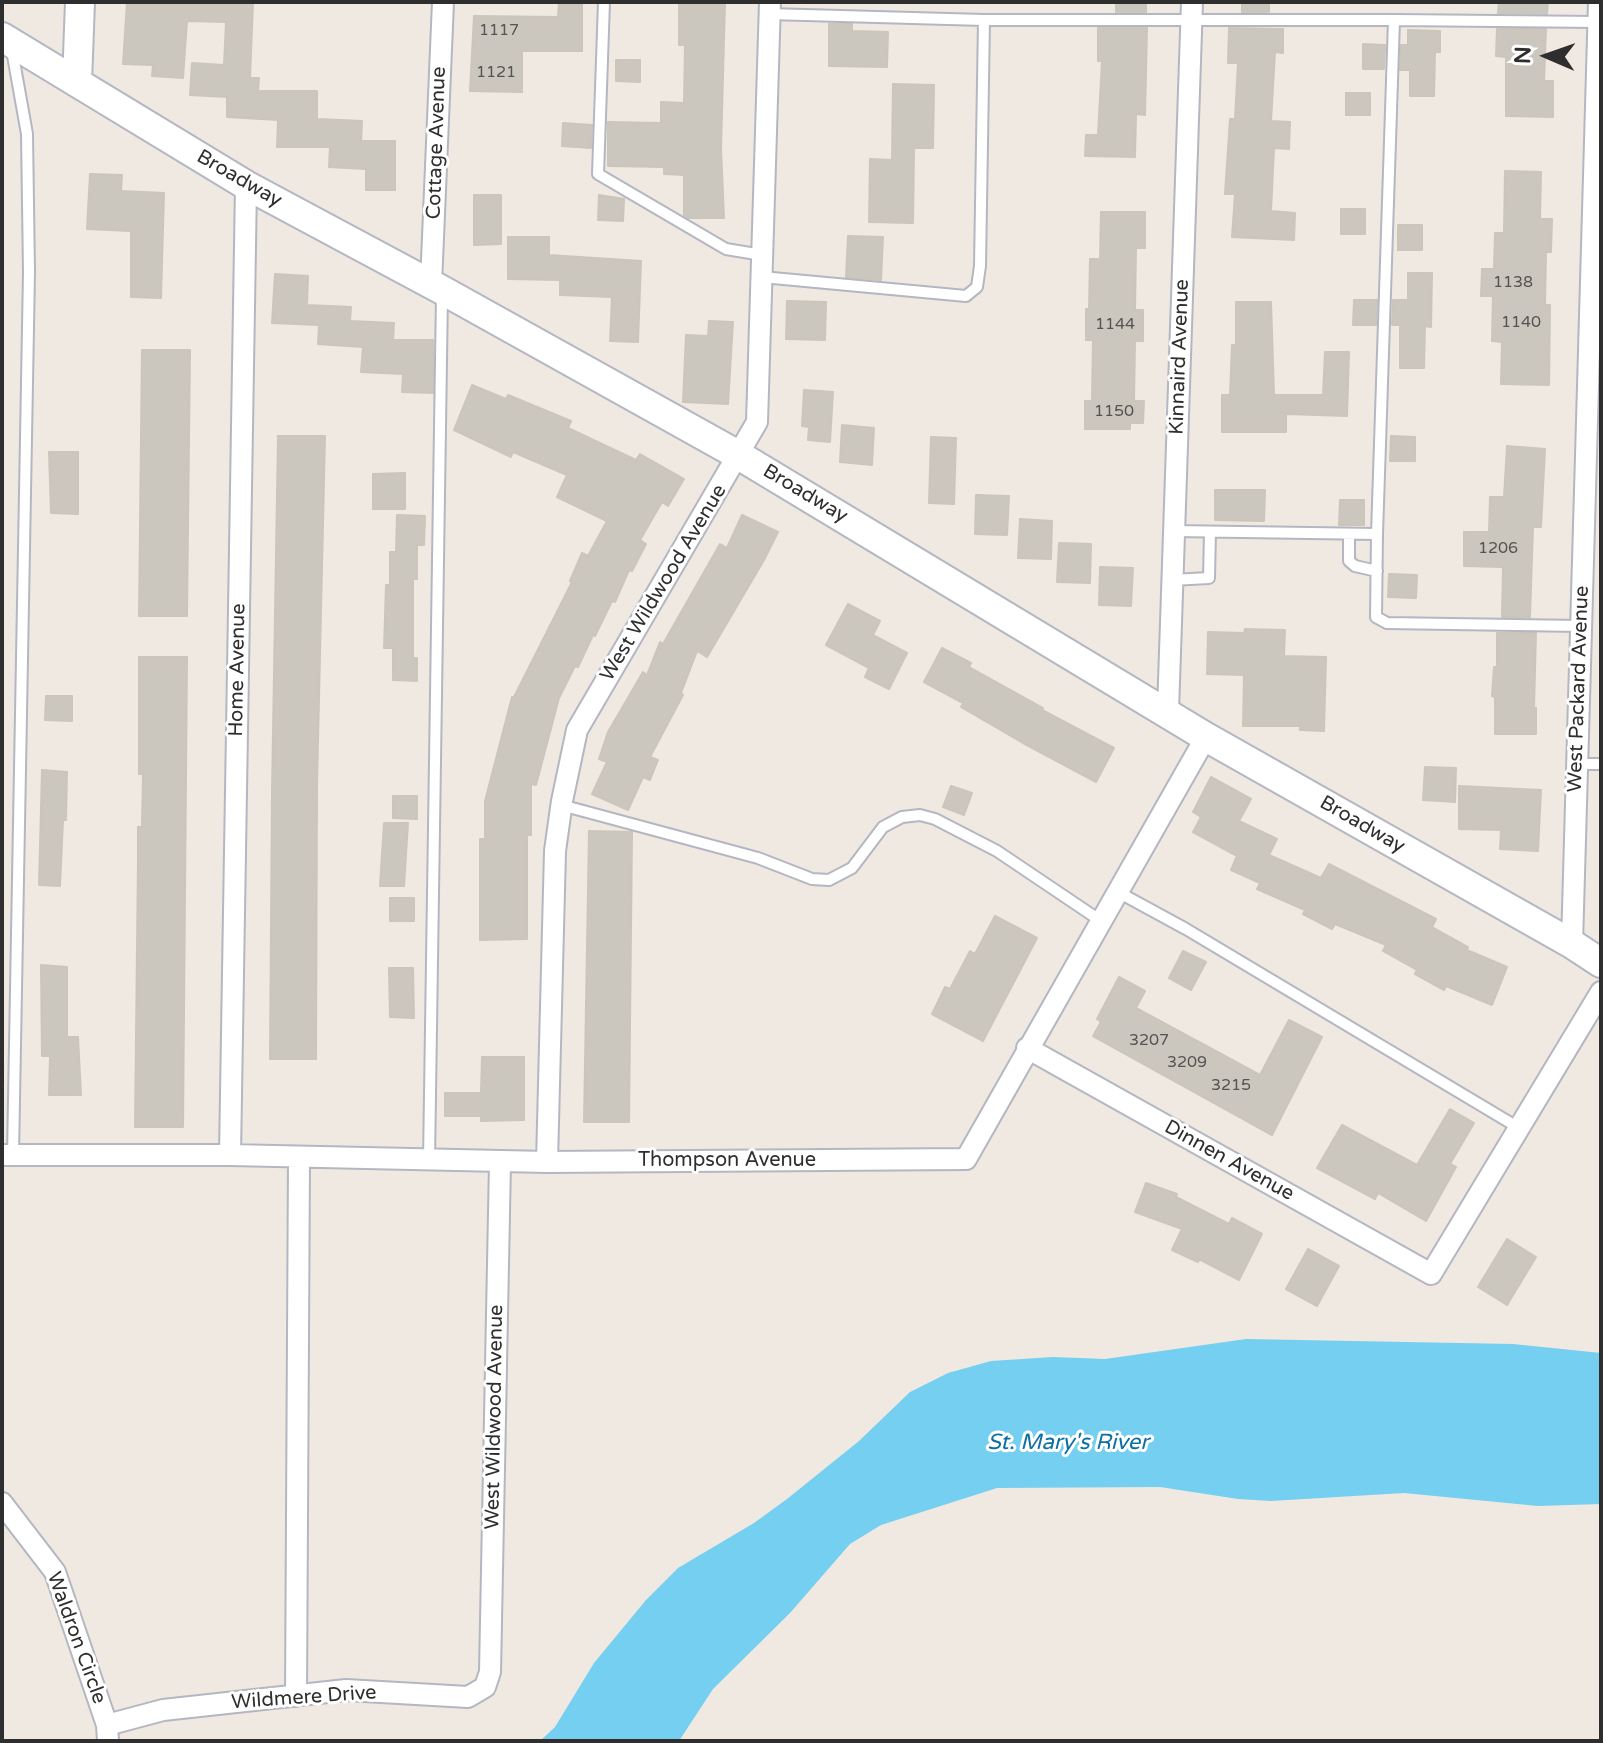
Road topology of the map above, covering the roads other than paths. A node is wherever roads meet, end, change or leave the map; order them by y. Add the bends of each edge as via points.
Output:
1 (80, 2) edge
2 (443, 2) edge
3 (604, 2) edge
4 (770, 8) edge
5 (1192, 10) edge
6 (1599, 15) edge
7 (984, 20) junction
8 (1394, 20) junction
9 (6, 40) edge
10 (77, 82) junction
11 (246, 185) junction
12 (762, 255) junction
13 (762, 277) junction
14 (436, 287) junction
15 (740, 456) junction
16 (1174, 531) junction
17 (1210, 532) junction
18 (1349, 534) junction
19 (1377, 534) junction
20 (1377, 571) junction
21 (1172, 580) junction
22 (1581, 626) junction
23 (1168, 711) junction
24 (1206, 737) junction
25 (1577, 764) junction
26 (1601, 764) edge
27 (561, 805) junction
28 (1117, 892) junction
29 (1101, 921) junction
30 (1572, 944) junction
31 (1601, 963) edge
32 (1601, 992) edge
33 (1027, 1048) junction
34 (1519, 1128) junction
35 (8, 1155) edge
36 (230, 1155) junction
37 (299, 1157) junction
38 (429, 1160) junction
39 (500, 1162) junction
40 (547, 1162) junction
41 (2, 1503) edge
42 (490, 1672) joint
43 (296, 1696) junction
44 (107, 1733) edge

1 - 10 main road
2 - 14 street, Cottage Avenue
3 - 12 lane via 598,174 726,249
4 - 7 lane
4 - 12 street, West Wildwood Avenue
5 - 7 lane
5 - 8 lane
5 - 16 street, Kinnaird Avenue
6 - 8 lane
6 - 22 street, West Packard Avenue
7 - 13 lane via 977,287 966,296
8 - 19 lane
9 - 10 main road, Broadway
9 - 35 lane via 27,134 29,272
10 - 11 main road, Broadway
11 - 14 main road, Broadway
11 - 36 street, Home Avenue
12 - 13 street, West Wildwood Avenue
13 - 15 street, West Wildwood Avenue via 757,422
14 - 15 main road, Broadway
14 - 38 lane
15 - 23 main road, Broadway
15 - 27 street, West Wildwood Avenue via 577,730
16 - 17 lane
16 - 21 street, Kinnaird Avenue
17 - 18 lane
17 - 21 lane via 1209,578
18 - 19 lane
18 - 20 lane via 1349,561
19 - 20 lane
20 - 22 lane via 1376,617 1387,623
21 - 23 street, Kinnaird Avenue
22 - 25 street, West Packard Avenue
23 - 24 main road, Broadway
24 - 28 street, Thompson Avenue
24 - 30 main road, Broadway
25 - 26 lane
25 - 30 street, West Packard Avenue
27 - 29 lane via 829,880 852,868 883,827 920,815 997,851
27 - 40 street, West Wildwood Avenue via 555,851
28 - 29 street, Thompson Avenue
28 - 34 lane
29 - 33 street, Thompson Avenue
30 - 31 main road, Broadway
32 - 34 street
33 - 34 street, Dinnen Avenue via 1431,1274
33 - 40 street, Thompson Avenue via 966,1159
35 - 36 street, Thompson Avenue
36 - 37 street, Thompson Avenue
37 - 38 street, Thompson Avenue
37 - 43 street
38 - 39 street, Thompson Avenue
39 - 40 street, Thompson Avenue
39 - 42 street, West Wildwood Avenue
41 - 44 street, Waldron Circle via 55,1572
42 - 43 street, Wildmere Drive via 485,1687 468,1697 346,1690
43 - 44 street, Wildmere Drive via 163,1710

